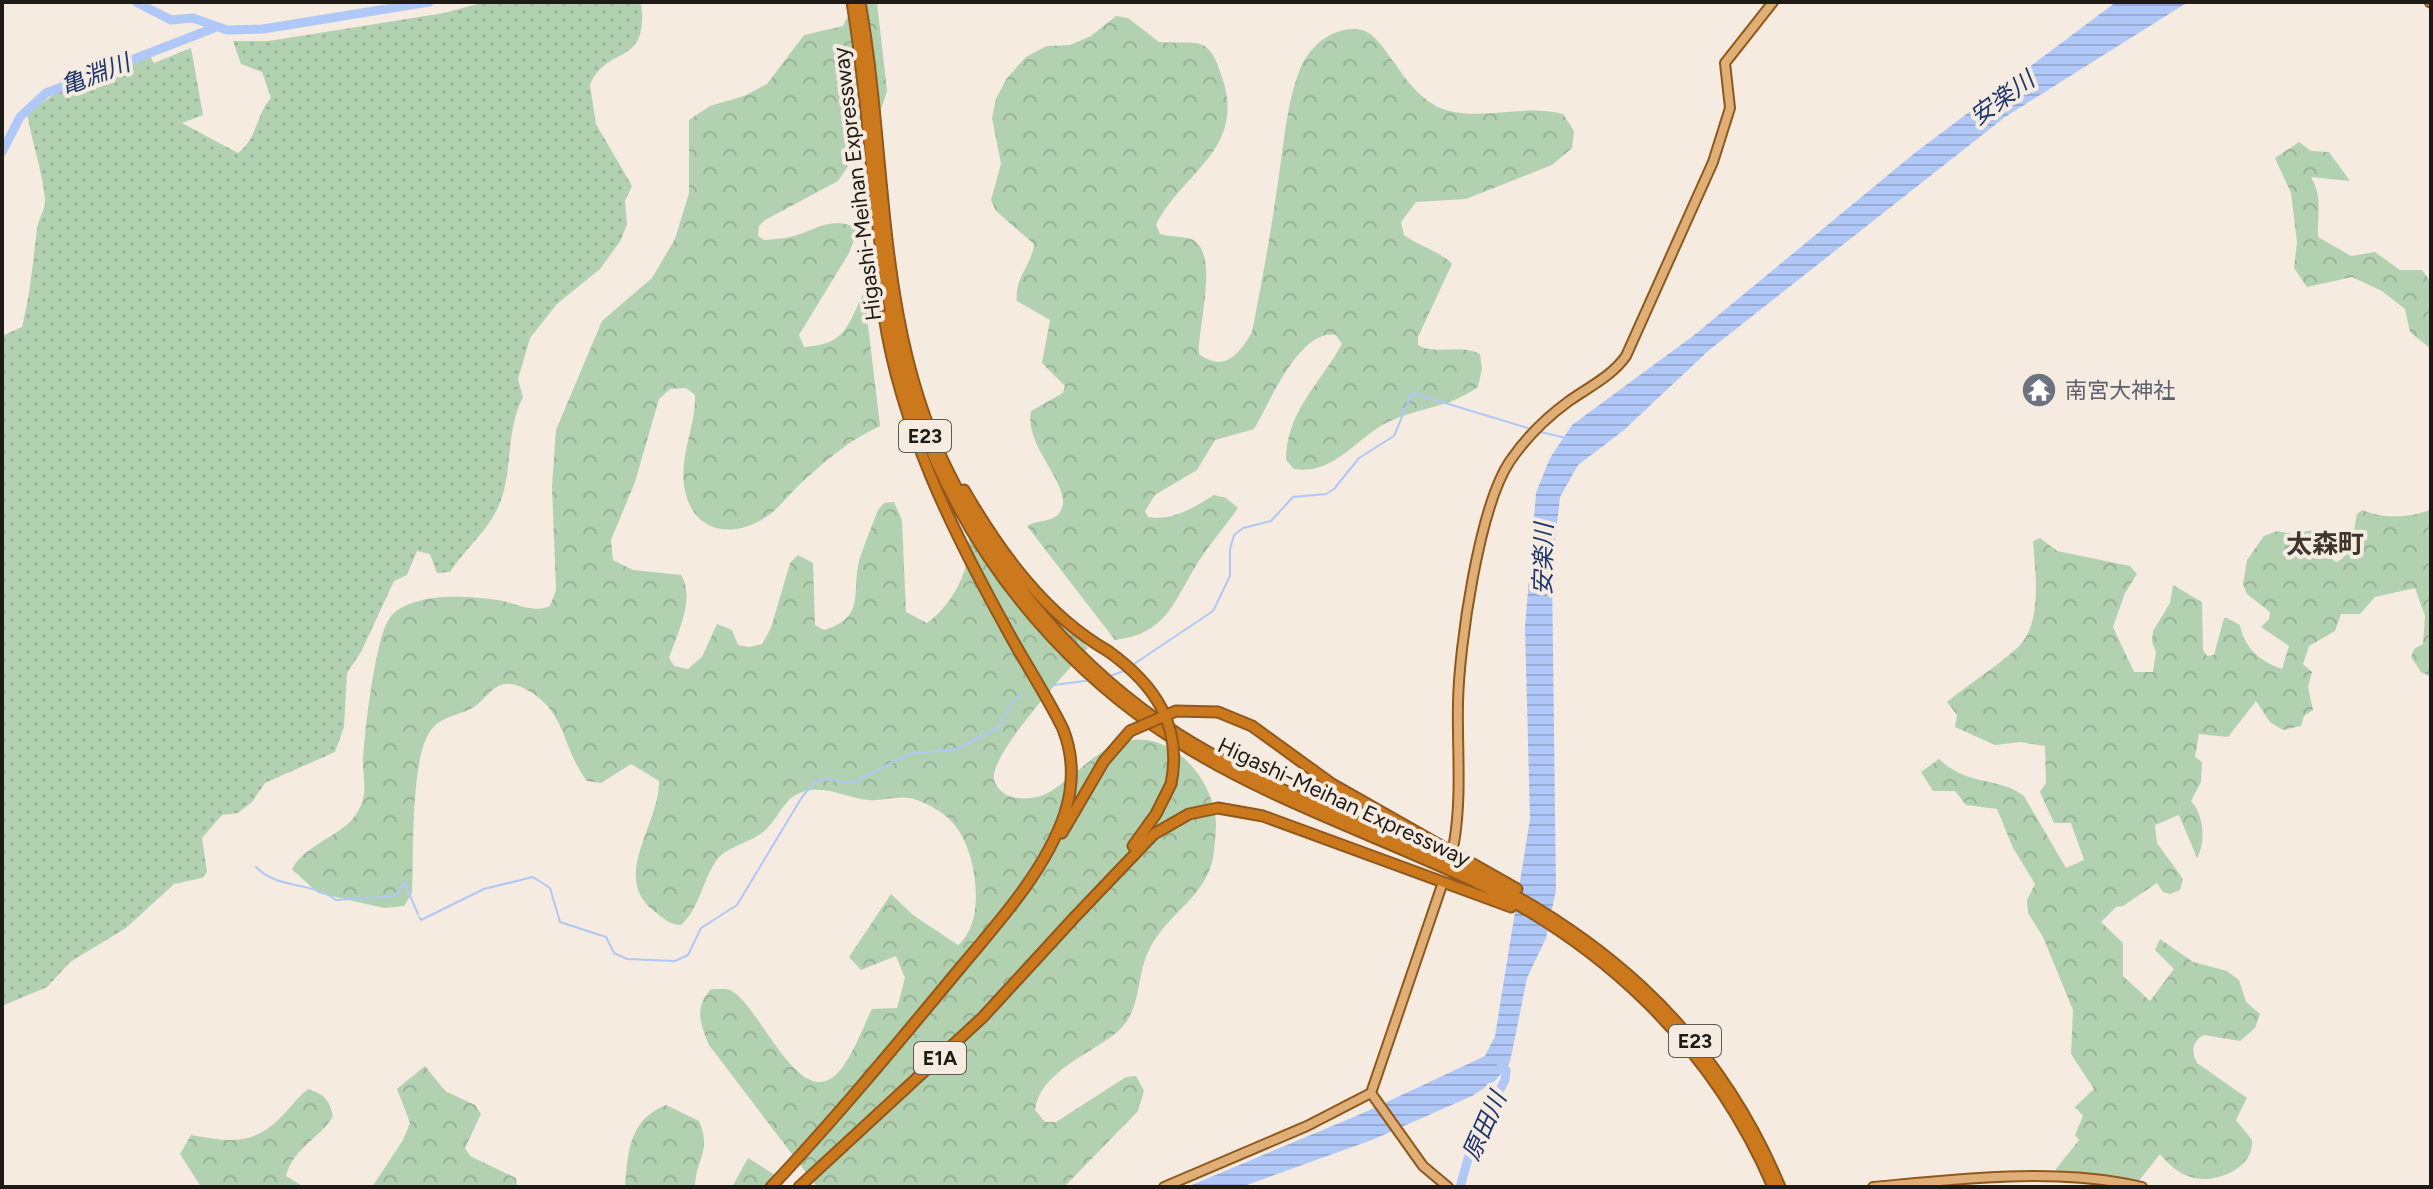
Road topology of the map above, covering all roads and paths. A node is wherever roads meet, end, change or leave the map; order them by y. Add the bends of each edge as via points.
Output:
1 (852, 2) edge
2 (860, 2) edge
3 (1773, 2) edge
4 (870, 154) junction
5 (910, 370) junction
6 (1090, 670) junction
7 (1454, 843) dead end
8 (1489, 884) junction
9 (1442, 885) dead end
10 (1071, 921) junction
11 (1570, 929) junction
12 (936, 997) junction
13 (1374, 1097) junction
14 (771, 1187) edge
15 (799, 1187) edge
16 (1164, 1187) edge
17 (1448, 1187) edge
18 (1773, 1187) edge
19 (1780, 1187) edge
20 (1873, 1187) edge
21 (2142, 1187) edge

1 - 4 highway, Higashi-Meihan Expressway / E23
2 - 5 highway, Higashi-Meihan Expressway / E23 via 890,273
3 - 7 main road via 1725,63 1731,103 1717,150 1626,356 1539,427 1500,478 1485,522 1459,676 1460,793
4 - 6 highway, Higashi-Meihan Expressway / E23 via 889,314 930,449 989,558 1039,622
4 - 12 highway, E1A via 882,303 907,412 958,534 1058,719 1070,753 1067,805 1038,865
5 - 6 highway, Higashi-Meihan Expressway / E23 via 945,465 981,531 1041,614
5 - 10 highway, bridge via 948,461 991,534 1046,603 1146,682 1165,710 1174,747 1171,784 1149,825
6 - 8 highway, Higashi-Meihan Expressway / E23 via 1159,721 1232,765
8 - 10 highway via 1380,858 1240,810 1196,812 1164,826 1143,843
8 - 11 highway, Higashi-Meihan Expressway / E23
8 - 11 highway
8 - 12 highway, bridge via 1252,726 1209,710 1176,711 1140,725 1118,743 1006,919
9 - 13 main road via 1396,1009
10 - 15 highway, E1A via 983,1017
11 - 18 highway, Higashi-Meihan Expressway / E23 via 1683,1039 1730,1104
11 - 19 highway, Higashi-Meihan Expressway / E23 via 1669,1012 1707,1057 1749,1121
12 - 14 highway, E1A
13 - 16 main road
13 - 17 main road via 1423,1166
20 - 21 main road via 2035,1178

